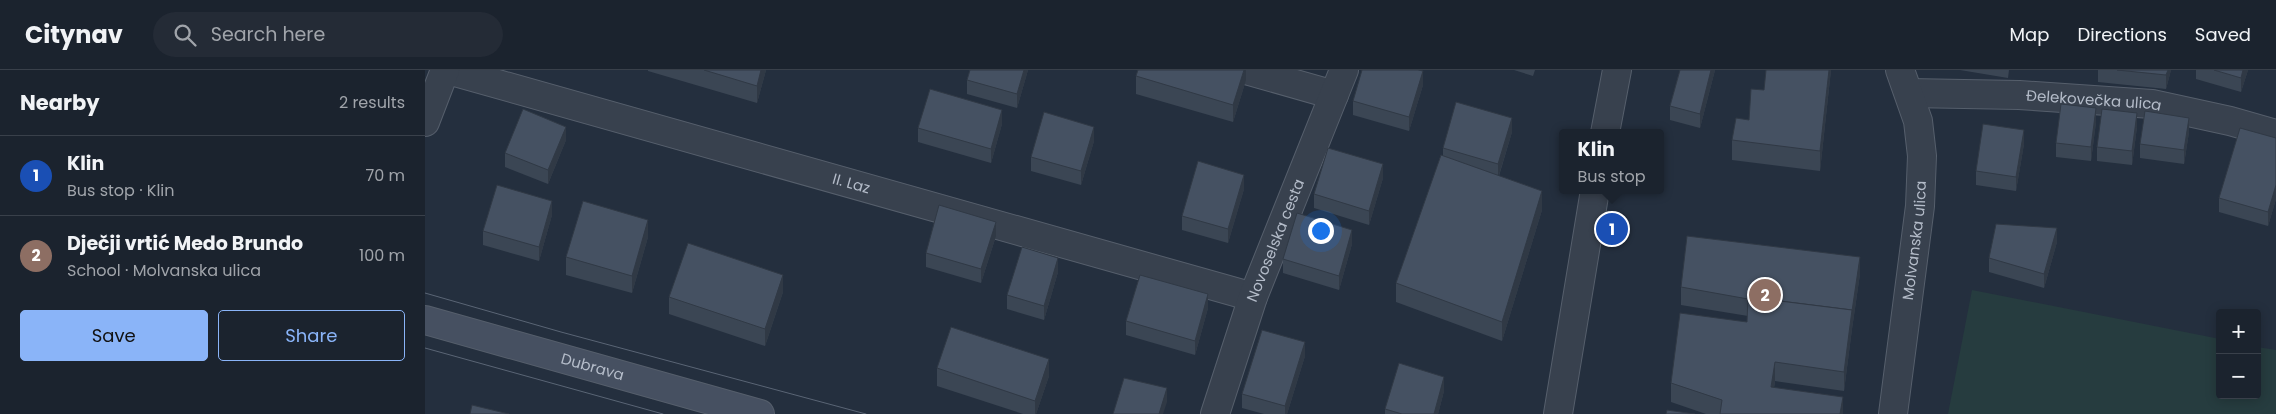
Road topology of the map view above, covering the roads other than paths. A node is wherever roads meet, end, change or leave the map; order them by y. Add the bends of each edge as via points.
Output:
1 (447, 70) edge
2 (1246, 70) edge
3 (1344, 70) edge
4 (1617, 70) edge
5 (1905, 81) edge
6 (1334, 95) junction
7 (425, 122) edge
8 (1606, 129) edge
9 (2276, 134) edge
10 (1594, 194) edge
11 (1253, 297) junction
12 (425, 320) edge
13 (760, 414) edge
14 (1215, 414) edge
15 (1558, 414) edge
16 (1893, 414) edge

1 - 7 street
1 - 11 street, II. Laz
2 - 6 street
3 - 6 street, Novoselska cesta
4 - 8 street
5 - 9 street, Đelekovečka ulica via 2019,95 2152,104
5 - 16 street, Molvanska ulica via 1918,121 1922,156 1920,206
6 - 11 street, Novoselska cesta
10 - 15 street
11 - 14 street, Novoselska cesta
12 - 13 main road, Dubrava

